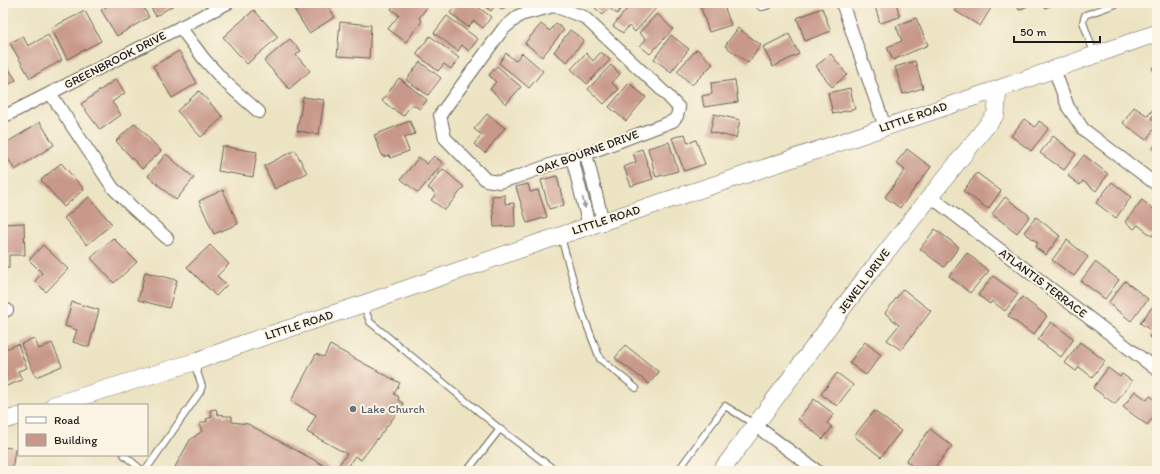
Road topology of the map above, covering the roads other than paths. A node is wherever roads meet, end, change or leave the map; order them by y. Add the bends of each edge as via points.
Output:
1 (228, 3) edge
2 (842, 3) edge
3 (1119, 3) edge
4 (180, 27) junction
5 (1157, 33) edge
6 (1094, 55) junction
7 (1054, 69) junction
8 (998, 89) junction
9 (50, 93) junction
10 (259, 112) dead end
11 (3, 117) edge
12 (885, 127) junction
13 (586, 154) junction
14 (572, 158) junction
15 (1157, 185) edge
16 (930, 196) junction
17 (596, 224) junction
18 (560, 236) junction
19 (167, 238) dead end
20 (363, 304) junction
21 (194, 362) junction
22 (1157, 370) edge
23 (636, 388) dead end
24 (58, 404) edge
25 (18, 416) edge
26 (3, 421) edge
27 (756, 426) junction
28 (500, 429) junction
29 (125, 456) edge
30 (144, 471) edge
31 (467, 471) edge
32 (556, 471) edge
33 (678, 471) edge
34 (721, 471) edge
35 (818, 471) edge

1 - 4 street, GREENBROOK DRIVE
2 - 12 street
3 - 6 lane via 1086,15 1083,22
4 - 9 street, GREENBROOK DRIVE
4 - 10 street via 225,82
5 - 6 street, LITTLE ROAD
6 - 7 street, LITTLE ROAD
7 - 8 street, LITTLE ROAD
7 - 15 street via 1068,107 1083,129
8 - 12 street, LITTLE ROAD
8 - 16 street, JEWELL DRIVE via 996,114
9 - 11 street, GREENBROOK DRIVE
9 - 19 street via 113,188
12 - 17 street, LITTLE ROAD
13 - 14 street, OAK BOURNE DRIVE
13 - 14 street, OAK BOURNE DRIVE via 673,121 679,108 584,17 554,6 520,15 503,29 440,115 445,138 486,180 499,182
13 - 17 street
14 -> 17 street
16 - 22 street, ATLANTIS TERRACE
16 - 27 street, JEWELL DRIVE via 862,281
17 - 18 street, LITTLE ROAD
18 - 20 street, LITTLE ROAD
18 - 23 lane via 582,312 600,359
20 - 21 street, LITTLE ROAD
20 - 28 lane via 370,322
21 - 24 street, LITTLE ROAD
21 - 30 lane via 202,386 200,392
25 - 26 street
27 - 33 lane via 725,406
27 - 34 street, JEWELL DRIVE
27 - 35 street
28 - 31 lane
28 - 32 lane
29 - 30 lane

